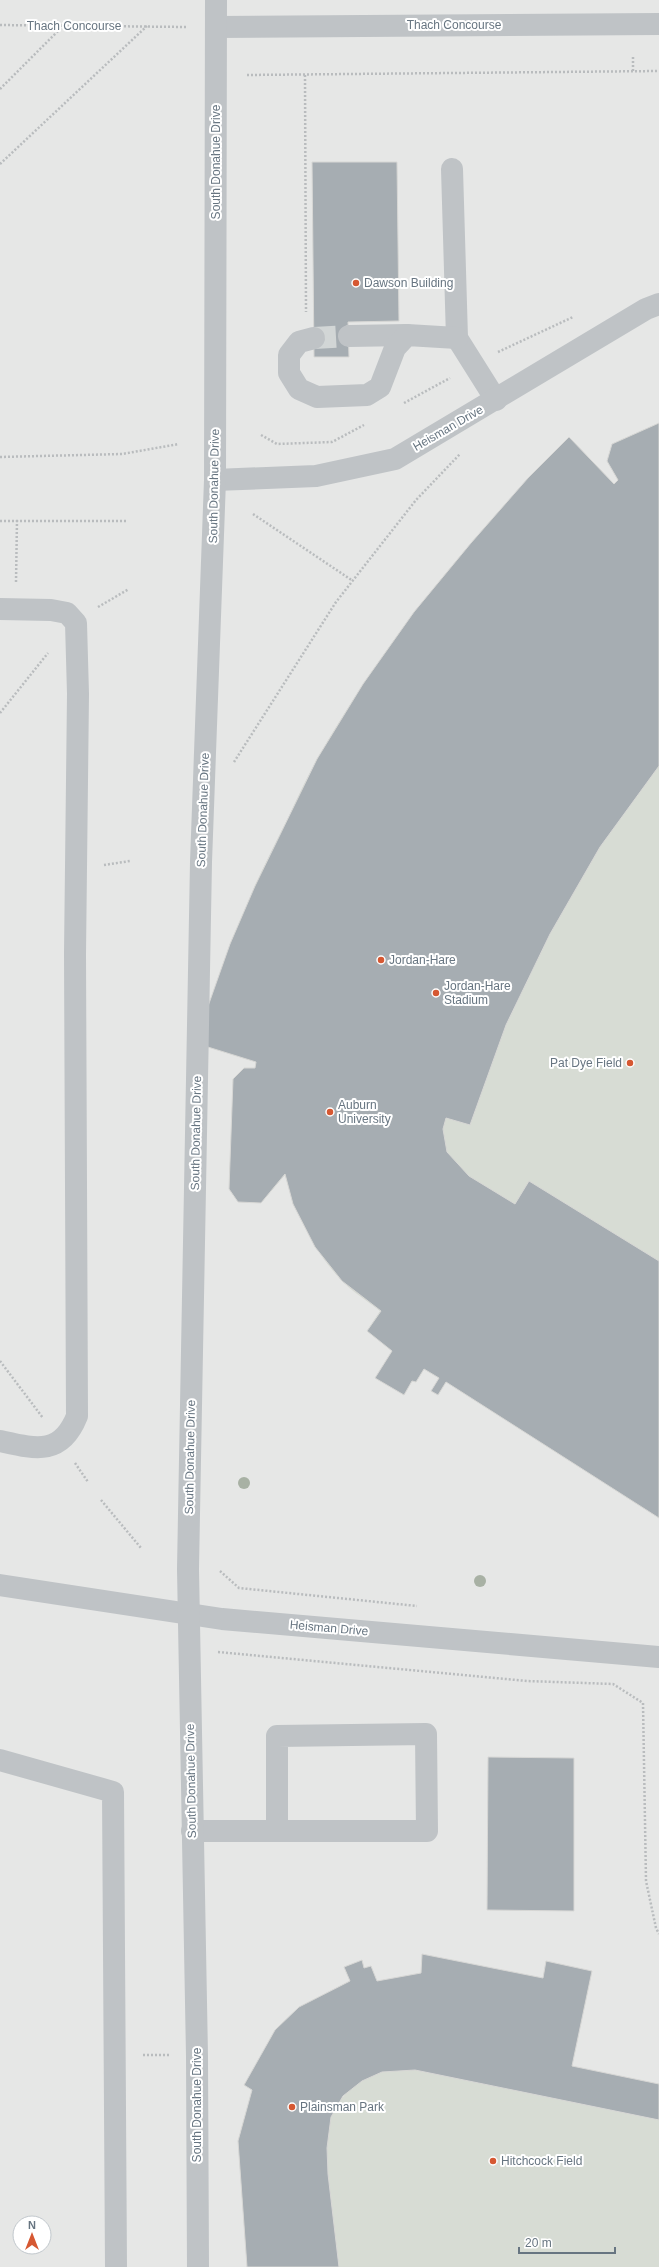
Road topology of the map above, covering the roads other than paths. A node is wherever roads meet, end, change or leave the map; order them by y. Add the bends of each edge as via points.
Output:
1 (216, 0) edge
2 (659, 24) edge
3 (217, 27) junction
4 (452, 169) dead end
5 (659, 304) edge
6 (407, 335) junction
7 (349, 336) tunnel mouth
8 (314, 338) tunnel mouth
9 (457, 338) junction
10 (496, 400) junction
11 (215, 480) junction
12 (8, 609) edge
13 (0, 1441) edge
14 (0, 1585) edge
15 (188, 1614) junction
16 (659, 1657) edge
17 (0, 1760) edge
18 (192, 1831) junction
19 (277, 1831) junction
20 (116, 2267) edge
21 (198, 2267) edge

1 - 3 street, South Donahue Drive
2 - 3 street, Thach Concourse
3 - 11 street, South Donahue Drive
4 - 9 street
5 - 10 street, Heisman Drive via 646,309
6 - 7 street
6 - 8 street via 395,348 380,387 367,395 317,397 299,389 289,373 289,355 299,342
6 - 9 street
9 - 10 street
10 - 11 street, Heisman Drive via 395,459 316,476
11 - 15 street, South Donahue Drive via 201,870
12 - 13 street via 67,613 76,623 77,1416 71,1430 60,1441 48,1447 32,1448
14 - 15 street, Heisman Drive
15 - 16 street, Heisman Drive
15 - 18 street, South Donahue Drive
17 - 20 street via 113,1792
18 - 19 street
18 - 21 street, South Donahue Drive
19 - 19 street via 427,1831 426,1734 277,1736

